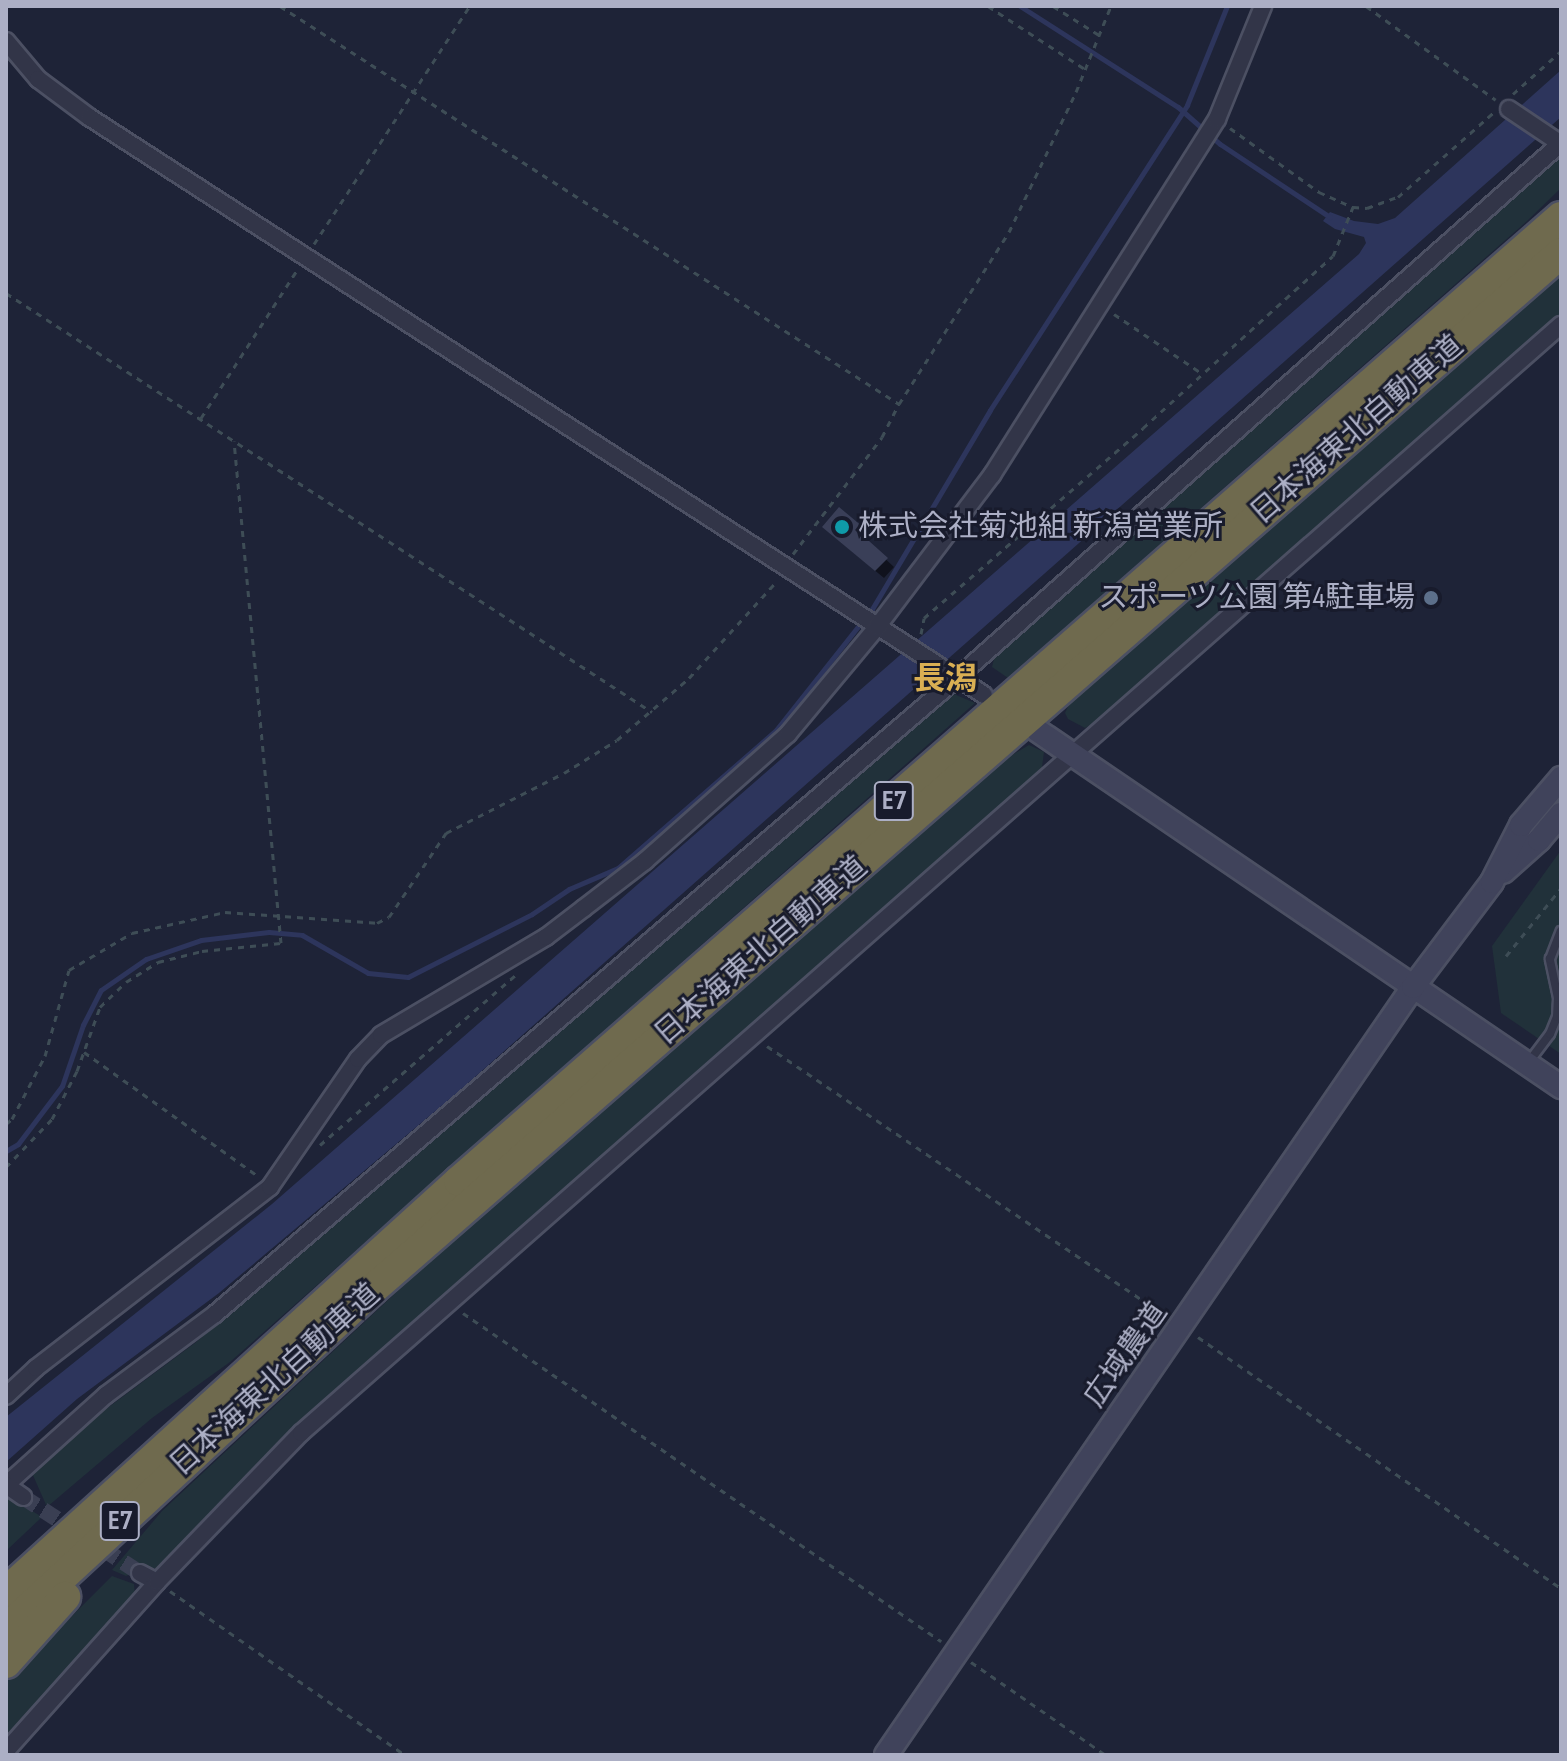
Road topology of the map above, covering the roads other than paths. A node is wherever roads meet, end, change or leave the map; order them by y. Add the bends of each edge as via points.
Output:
1 (1263, 6) edge
2 (6, 41) edge
3 (1506, 106) road end
4 (1559, 141) edge
5 (1561, 217) edge
6 (1561, 253) edge
7 (1561, 325) edge
8 (874, 626) junction
9 (954, 677) junction
10 (984, 695) dead end
11 (1038, 731) dead end
12 (1072, 753) junction
13 (1561, 778) edge
14 (1561, 814) edge
15 (1492, 882) junction
16 (1561, 931) edge
17 (1413, 987) junction
18 (1528, 1064) junction
19 (1561, 1087) edge
20 (6, 1396) edge
21 (232, 1401) junction
22 (6, 1485) edge
23 (23, 1497) tunnel mouth
24 (140, 1573) tunnel mouth
25 (6, 1576) edge
26 (157, 1582) junction
27 (6, 1592) edge
28 (6, 1629) edge
29 (6, 1663) edge
30 (6, 1751) edge
31 (886, 1755) edge

1 - 8 street via 1216,121 1101,305 992,475
2 - 8 street via 38,79 71,104
3 - 4 street
4 - 9 street
5 - 21 highway, 日本海東北自動車道 / E7
6 - 21 highway, 日本海東北自動車道 / E7 via 373,1289
7 - 12 street
8 - 9 street
8 - 20 street via 788,734 645,861 546,937 381,1035 358,1059 270,1187
9 - 10 street
9 - 22 street via 215,1314 106,1395
11 - 12 street
12 - 17 street
12 - 26 street via 301,1433
13 - 15 street via 1521,825
14 - 15 street
15 - 17 street, 広域農道
16 - 18 lane via 1550,959 1557,1017
17 - 18 street
17 - 31 street, 広域農道
18 - 19 street
21 - 25 highway via 130,1465
21 - 27 highway, 日本海東北自動車道 / E7
21 - 28 highway, 日本海東北自動車道 / E7
21 - 29 highway
22 - 23 street
24 - 26 street
26 - 30 street

